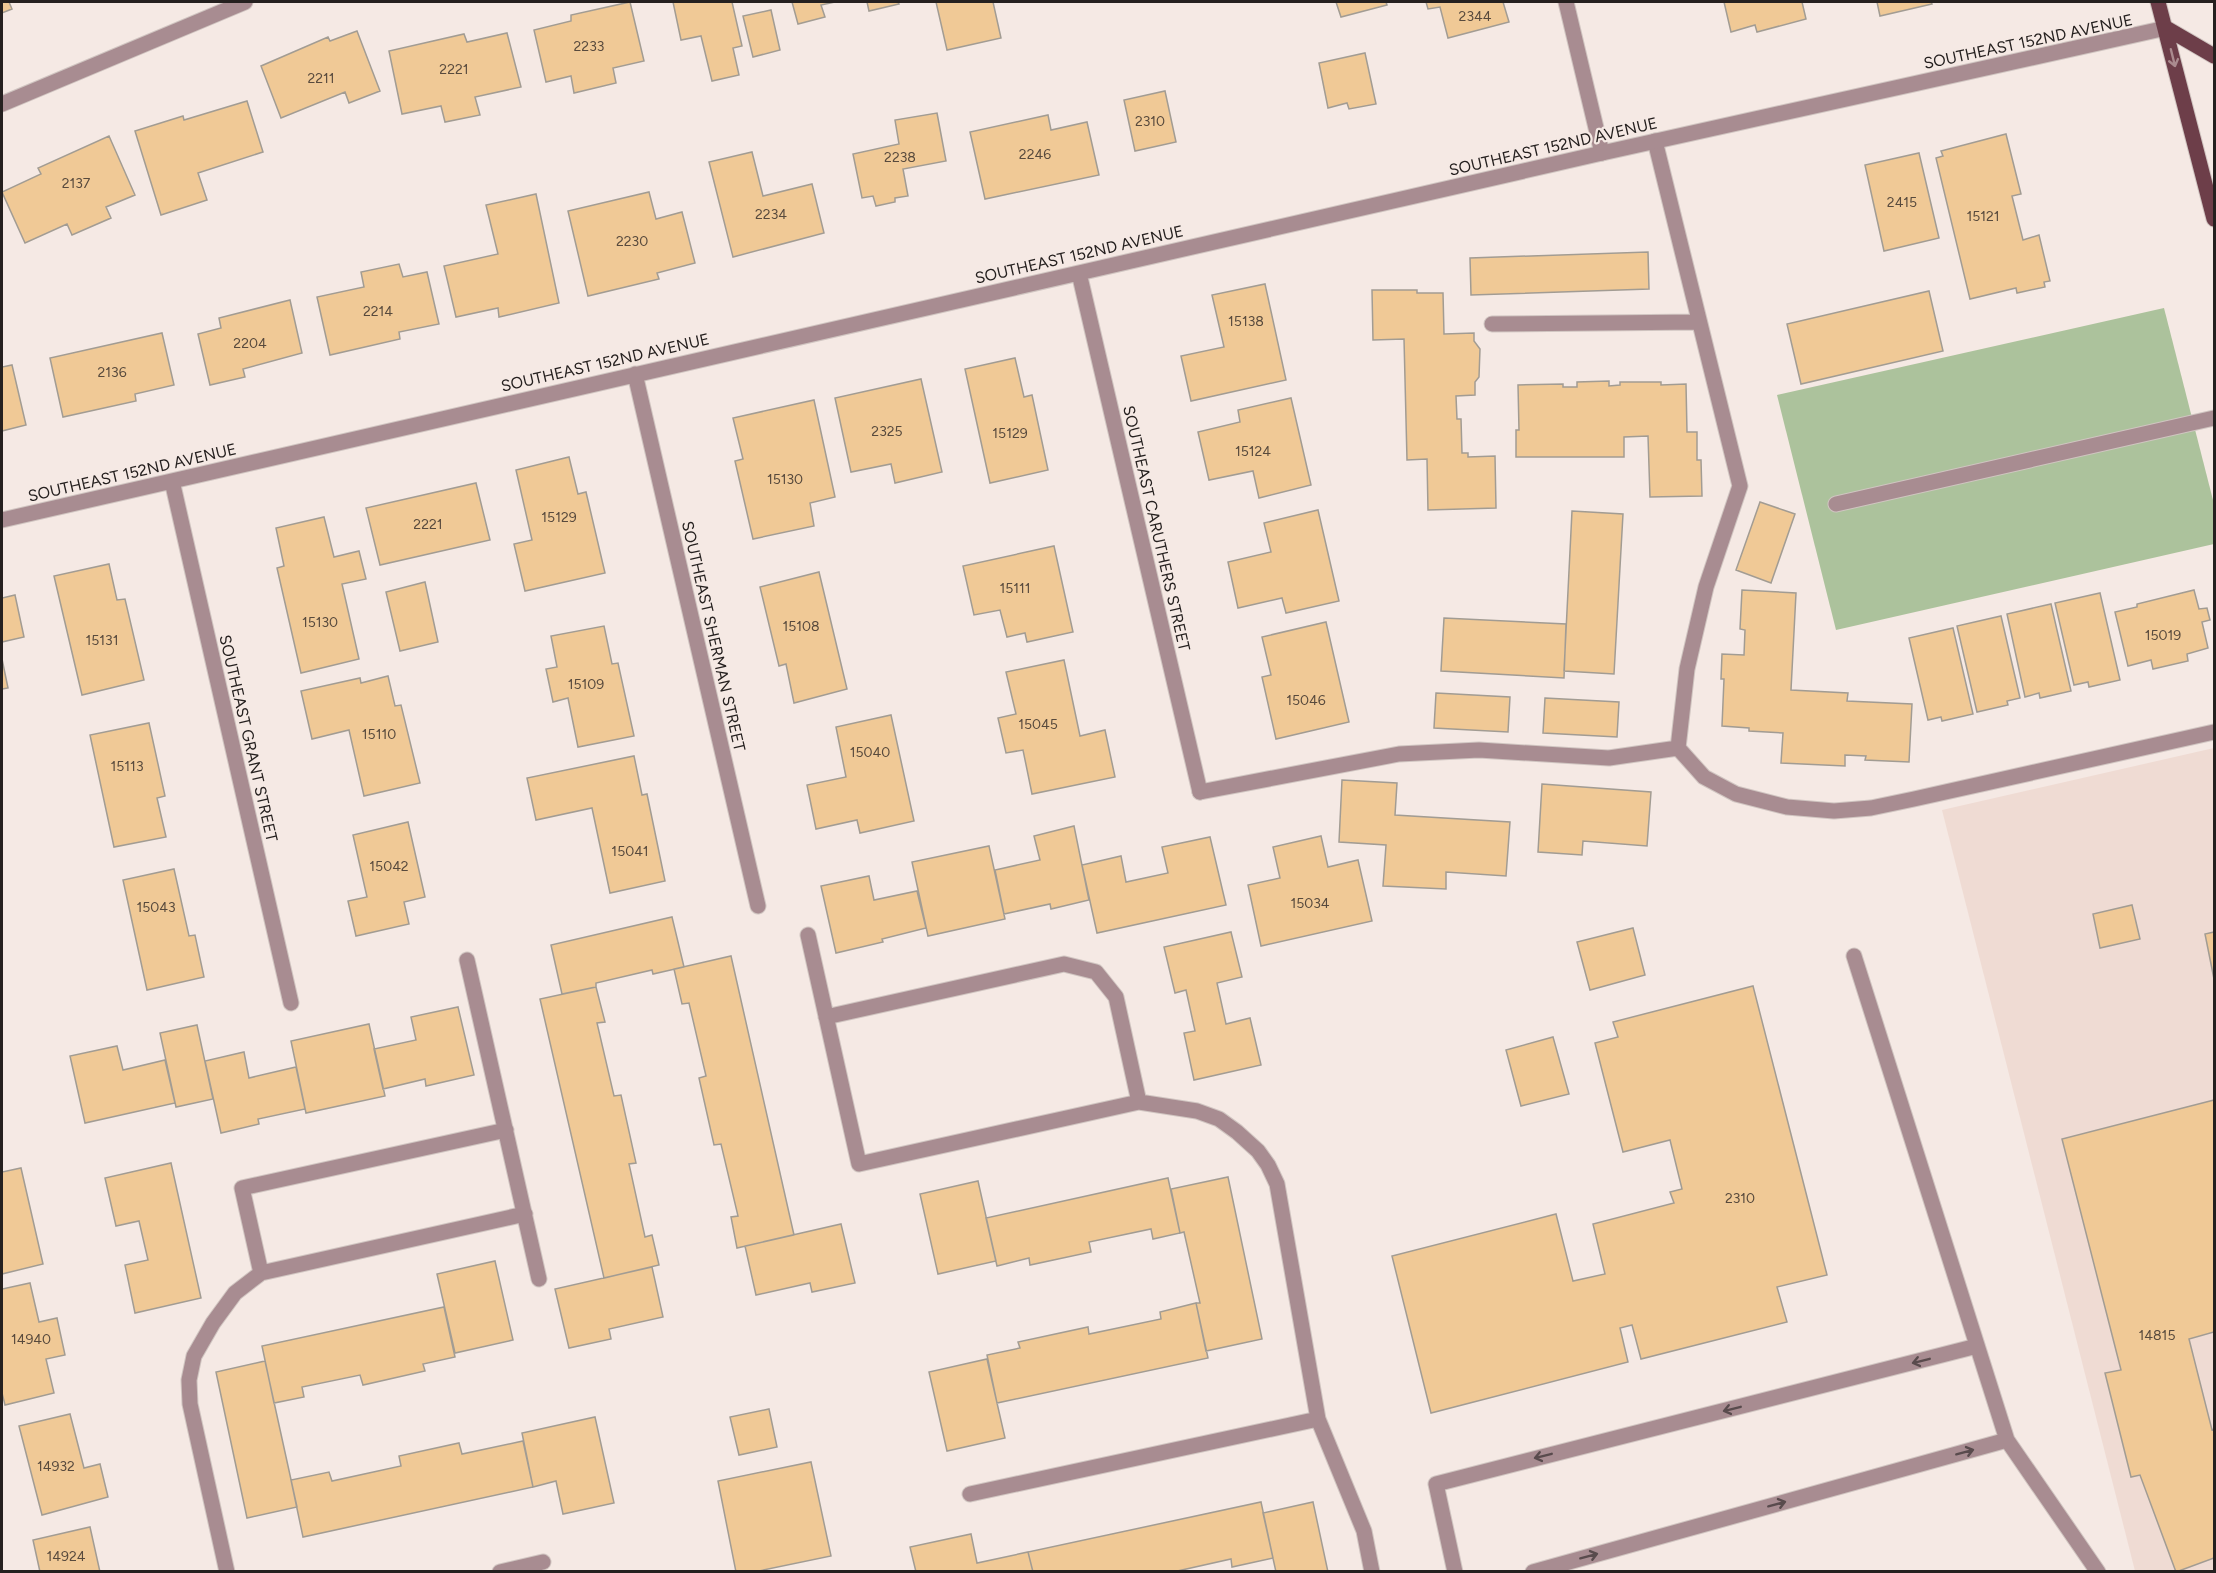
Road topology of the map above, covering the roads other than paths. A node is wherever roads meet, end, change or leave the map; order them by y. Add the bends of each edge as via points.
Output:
1 (245, 2) edge
2 (1566, 2) edge
3 (2158, 2) edge
4 (2166, 28) junction
5 (2214, 56) edge
6 (2, 104) edge
7 (1655, 141) junction
8 (1602, 153) junction
9 (2214, 219) edge
10 (1079, 273) junction
11 (1699, 322) junction
12 (1492, 324) dead end
13 (635, 374) junction
14 (2214, 418) edge
15 (172, 481) junction
16 (1836, 504) dead end
17 (2, 520) edge
18 (2214, 732) edge
19 (1678, 748) junction
20 (758, 906) dead end
21 (808, 935) dead end
22 (1854, 956) dead end
23 (467, 960) dead end
24 (291, 1003) dead end
25 (826, 1017) junction
26 (1139, 1102) junction
27 (506, 1130) junction
28 (525, 1214) junction
29 (261, 1273) junction
30 (540, 1279) dead end
31 (1977, 1346) junction
32 (1318, 1419) junction
33 (2007, 1440) junction
34 (970, 1494) dead end
35 (543, 1562) dead end
36 (227, 1572) edge
37 (500, 1572) edge
38 (1372, 1572) edge
39 (1455, 1572) edge
40 (1533, 1572) edge
41 (2098, 1572) edge

1 - 6 street
2 - 8 street
3 - 4 main road
4 - 5 main road
4 - 7 street, SOUTHEAST 152ND AVENUE
4 -> 9 main road
7 - 8 street, SOUTHEAST 152ND AVENUE
7 - 11 street
8 - 10 street, SOUTHEAST 152ND AVENUE
10 - 13 street, SOUTHEAST 152ND AVENUE
10 - 19 street, SOUTHEAST CARUTHERS STREET via 1200,792 1399,754 1479,750 1609,758
11 - 12 street
11 - 19 street via 1740,486 1706,587 1689,659
13 - 15 street, SOUTHEAST 152ND AVENUE
13 - 20 street, SOUTHEAST SHERMAN STREET
14 - 16 street
15 - 17 street, SOUTHEAST 152ND AVENUE
15 - 24 street, SOUTHEAST GRANT STREET
18 - 19 street via 1871,808 1834,811 1787,807 1736,794 1704,777
21 - 25 street
22 - 31 street
23 - 27 street
25 - 26 street via 1064,964 1096,972 1116,997
25 - 26 street via 859,1164
26 - 32 street via 1197,1111 1219,1119 1258,1151 1268,1165 1277,1184
27 - 28 street
27 - 29 street via 242,1188
28 - 29 street
28 - 30 street
29 - 36 street via 235,1293 213,1323 194,1356 189,1380 190,1404
31 - 33 street
31 -> 39 street via 1436,1484
32 - 34 street
32 - 38 street via 1364,1532
40 -> 33 street
33 - 41 street
35 - 37 street

